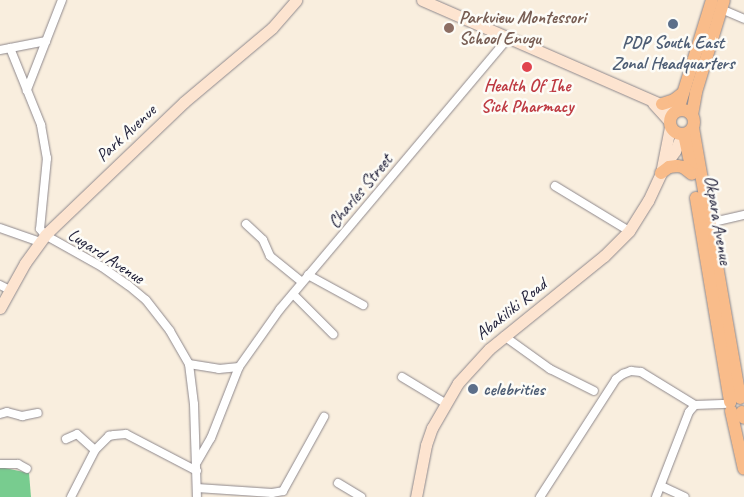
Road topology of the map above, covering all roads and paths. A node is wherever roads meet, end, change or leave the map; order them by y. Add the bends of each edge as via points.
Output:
1 (62, 0) edge
2 (296, 0) edge
3 (422, 0) edge
4 (719, 3) edge
5 (744, 19) edge
6 (508, 38) junction
7 (46, 41) junction
8 (10, 48) junction
9 (0, 50) edge
10 (27, 90) junction
11 (683, 93) junction
12 (656, 102) junction
13 (692, 115) junction
14 (674, 117) junction
15 (686, 132) junction
16 (661, 171) junction
17 (692, 174) junction
18 (555, 186) dead end
19 (744, 215) edge
20 (709, 223) junction
21 (246, 224) dead end
22 (0, 228) edge
23 (629, 231) junction
24 (43, 238) junction
25 (710, 251) junction
26 (308, 275) junction
27 (302, 282) junction
28 (5, 288) edge
29 (293, 294) junction
30 (363, 306) dead end
31 (0, 308) edge
32 (333, 334) dead end
33 (504, 336) junction
34 (189, 364) junction
35 (240, 368) junction
36 (402, 376) dead end
37 (594, 391) dead end
38 (445, 403) junction
39 (695, 405) junction
40 (739, 405) edge
41 (38, 412) dead end
42 (0, 414) edge
43 (324, 418) dead end
44 (66, 438) dead end
45 (95, 450) junction
46 (197, 462) junction
47 (0, 464) edge
48 (27, 469) dead end
49 (744, 469) edge
50 (197, 471) junction
51 (338, 483) dead end
52 (661, 486) junction
53 (197, 488) junction
54 (71, 497) edge
55 (197, 497) edge
56 (361, 497) edge
57 (416, 497) edge
58 (540, 497) edge
59 (656, 497) edge
60 (685, 497) edge

1 - 7 street
2 - 24 street, Park Avenue via 272,28 190,97
3 - 6 street
4 - 5 street
4 - 11 main road
4 - 13 main road
6 - 12 street
6 - 26 street, Charles Street
7 - 8 street
7 - 10 street
8 - 9 street
8 - 10 street
10 - 24 street via 41,125 47,158 40,224
11 - 12 main road via 674,100
11 - 14 main road
12 - 14 street
13 - 14 main road via 685,110
13 - 15 main road via 695,122
14 - 15 main road via 674,132
14 - 16 street
15 - 16 street
15 - 17 main road, Okpara Avenue
15 - 20 main road, Okpara Avenue
16 - 17 main road via 674,166 683,167
16 - 23 street, Abakiliki Road via 648,201
17 - 25 main road, Okpara Avenue
18 - 23 street
19 - 20 street
20 - 25 main road, Okpara Avenue
21 - 27 street via 263,240 270,256
22 - 24 street, Lugard Avenue
23 - 33 street, Abakiliki Road via 604,256
24 - 28 street, Park Avenue
24 - 34 street, Lugard Avenue via 102,266 146,300 160,316
25 - 40 main road, Okpara Avenue
26 - 27 street, Charles Street
26 - 30 street
27 - 29 street, Charles Street
28 - 31 street, Park Avenue
29 - 32 street
29 - 35 street, Charles Street
33 - 37 street via 550,369
33 - 38 street, Abakiliki Road via 470,368
34 - 35 street via 220,369
34 - 46 street, Lugard Avenue
35 - 46 street, Charles Street
36 - 38 street
38 - 57 street, Abakiliki Road via 426,446
39 - 40 street
39 - 52 street via 689,412
39 - 58 street via 641,372 631,371 616,379
40 - 49 main road, Okpara Avenue
41 - 42 street via 22,416 6,412
43 - 53 street via 283,491
44 - 45 street via 78,434
45 - 50 street via 109,436 126,434
45 - 54 street
46 - 50 street, Lugard Avenue
47 - 48 street via 18,464
50 - 53 street, Lugard Avenue
51 - 56 street
52 - 59 street
52 - 60 street
53 - 55 street, Lugard Avenue

